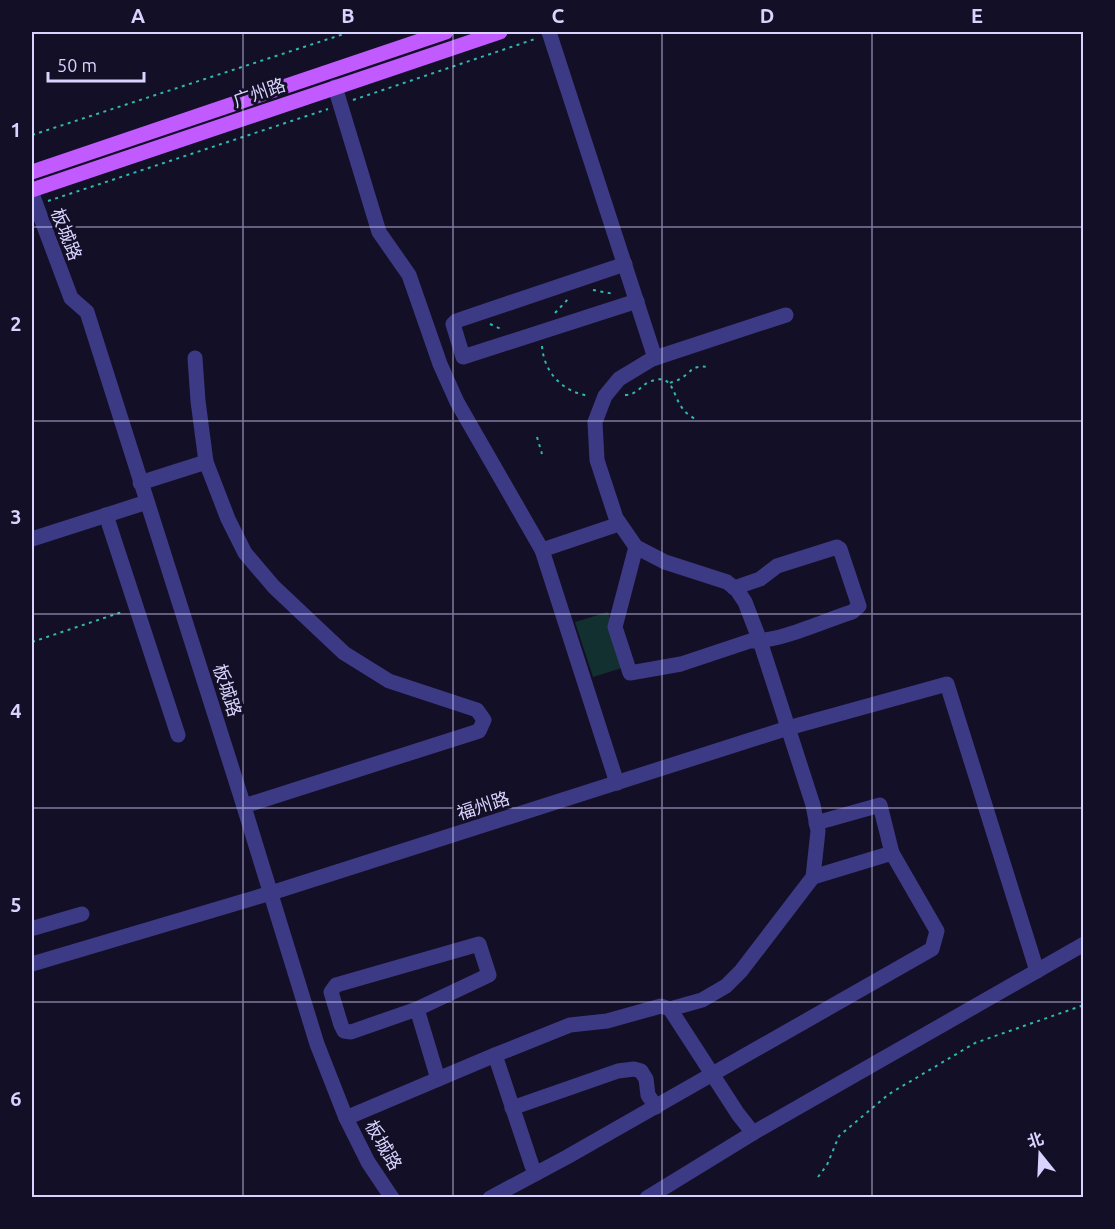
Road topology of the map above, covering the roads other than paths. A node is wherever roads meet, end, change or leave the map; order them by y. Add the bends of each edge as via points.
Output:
1 (446, 32) edge
2 (500, 32) edge
3 (550, 33) edge
4 (335, 87) junction
5 (32, 172) edge
6 (33, 196) edge
7 (625, 264) junction
8 (637, 301) junction
9 (786, 315) dead end
10 (464, 357) junction
11 (195, 358) dead end
12 (655, 358) junction
13 (440, 364) junction
14 (206, 462) junction
15 (140, 483) junction
16 (147, 502) junction
17 (106, 515) junction
18 (619, 524) junction
19 (32, 540) edge
20 (636, 547) junction
21 (542, 550) junction
22 (734, 588) junction
23 (760, 641) junction
24 (788, 728) junction
25 (178, 735) dead end
26 (617, 783) junction
27 (244, 806) junction
28 (816, 823) junction
29 (892, 853) junction
30 (813, 877) junction
31 (271, 893) junction
32 (82, 914) dead end
33 (32, 927) edge
34 (1083, 944) edge
35 (32, 964) edge
36 (1037, 971) junction
37 (417, 1008) junction
38 (670, 1009) junction
39 (495, 1055) junction
40 (713, 1075) junction
41 (438, 1079) junction
42 (656, 1107) junction
43 (512, 1108) junction
44 (346, 1118) junction
45 (753, 1133) junction
46 (537, 1173) junction
47 (392, 1197) edge
48 (490, 1197) edge
49 (647, 1197) edge

1 - 5 main road, 广州路
2 - 4 main road, 广州路
3 - 7 street
4 - 6 main road, 广州路
4 - 13 street via 379,232 409,275
6 - 15 street, 板城路 via 71,298 87,312
7 - 8 street
7 - 10 street via 456,321 453,324
8 - 10 street
8 - 12 street
9 - 12 street
10 - 13 street
11 - 14 street
12 - 18 street via 619,379 605,396 595,422 597,460
13 - 21 street via 457,402
14 - 15 street
14 - 27 street via 245,553 274,587 344,653 389,681 477,710 484,720 479,731
15 - 16 street, 板城路
16 - 17 street
16 - 27 street, 板城路
17 - 19 street
17 - 25 street
18 - 20 street
18 - 21 street
20 - 22 street
20 - 23 street via 615,627 630,673 681,664
21 - 26 street
22 - 23 street via 745,602
22 - 23 street via 760,579 777,566 840,549 857,609
23 - 24 street
24 - 26 street, 福州路
24 - 28 street
24 - 36 street, 福州路 via 946,684
26 - 31 street, 福州路
27 - 31 street, 板城路
28 - 29 street via 880,805
28 - 30 street
29 - 30 street
29 - 40 street via 937,931 932,949
30 - 38 street via 726,986 702,1000
31 - 35 street, 福州路
31 - 44 street, 板城路 via 317,1044
32 - 33 street
34 - 36 street
36 - 45 street
37 - 37 street via 489,975 479,944 336,985 331,992 345,1031
37 - 41 street
38 - 39 street via 662,1006 607,1021 570,1025
38 - 40 street
39 - 41 street
39 - 43 street
40 - 42 street
40 - 45 street
41 - 44 street
42 - 43 street via 648,1095 646,1079 634,1069
42 - 46 street
43 - 46 street
44 - 47 street, 板城路 via 368,1162
45 - 49 street
46 - 48 street

